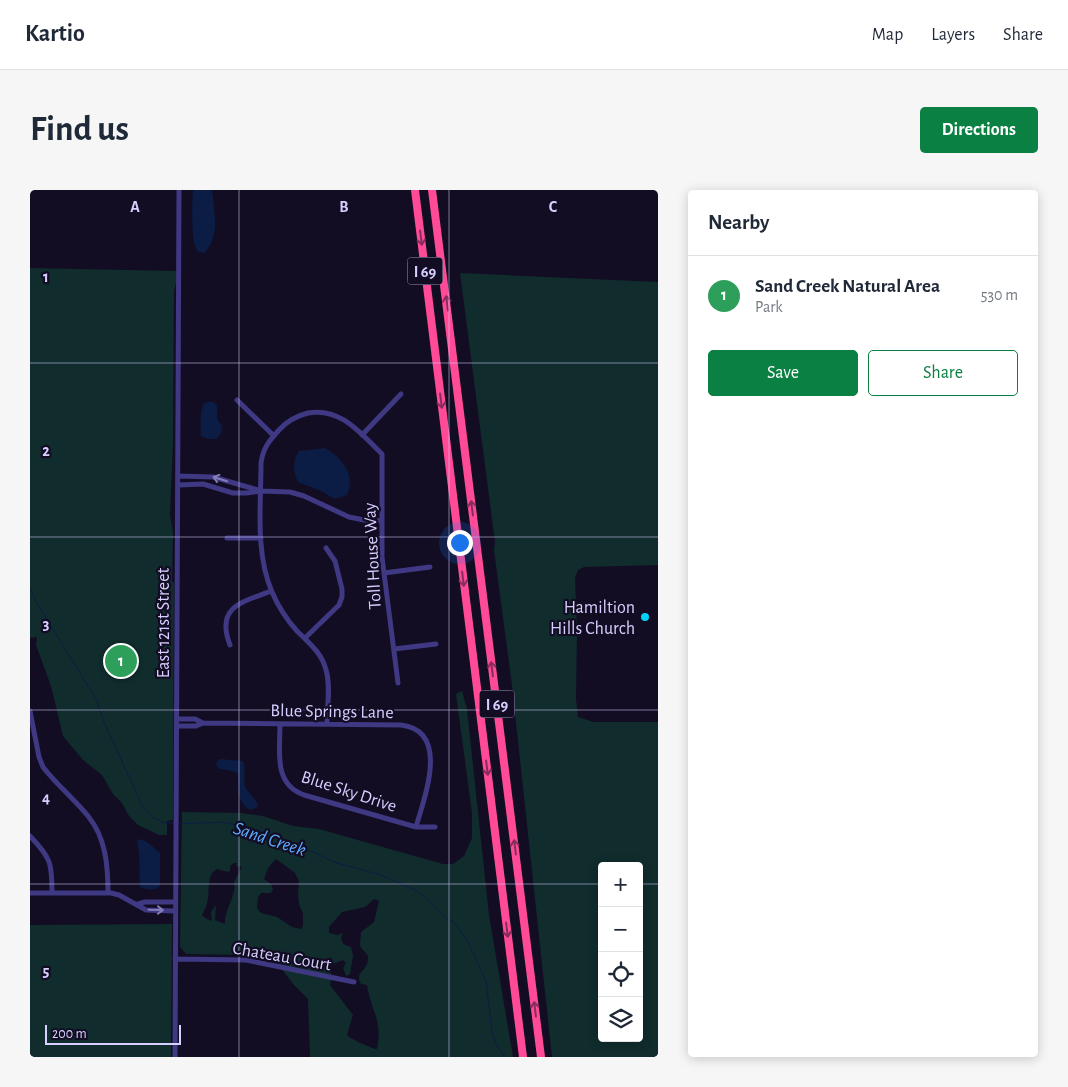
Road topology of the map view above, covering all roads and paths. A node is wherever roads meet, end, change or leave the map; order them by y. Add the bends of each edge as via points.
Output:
1 (179, 190) edge
2 (414, 190) edge
3 (432, 190) edge
4 (401, 394) dead end
5 (237, 400) dead end
6 (362, 435) junction
7 (274, 436) junction
8 (178, 476) junction
9 (178, 485) junction
10 (261, 491) junction
11 (382, 521) junction
12 (227, 538) dead end
13 (261, 538) junction
14 (326, 548) dead end
15 (430, 567) dead end
16 (384, 573) junction
17 (272, 591) junction
18 (305, 638) junction
19 (230, 644) dead end
20 (436, 644) dead end
21 (394, 649) junction
22 (398, 683) dead end
23 (30, 712) edge
24 (177, 719) junction
25 (203, 723) junction
26 (280, 724) junction
27 (327, 724) junction
28 (176, 726) junction
29 (416, 827) junction
30 (435, 827) dead end
31 (30, 836) edge
32 (30, 893) edge
33 (52, 893) junction
34 (108, 893) junction
35 (175, 902) junction
36 (138, 904) junction
37 (175, 911) junction
38 (175, 959) junction
39 (354, 982) dead end
40 (175, 1057) edge
41 (523, 1057) edge
42 (541, 1057) edge

1 - 8 street, East 121st Street
2 -> 41 highway, I 69
42 -> 3 highway, I 69
4 - 6 street
5 - 7 street
6 - 7 street, Toll House Way via 340,417 318,412 293,418
6 - 11 street, Toll House Way via 382,454
7 - 10 street, Toll House Way via 263,451
8 - 9 street, East 121st Street
10 -> 8 street via 213,477
9 - 10 street via 202,484 233,493
9 - 24 street, East 121st Street
10 - 11 street via 297,494 349,517
10 - 13 street, Toll House Way
11 - 16 street, Toll House Way
12 - 13 street
13 - 17 street, Toll House Way via 262,560
14 - 18 street via 335,561 342,598 339,605
15 - 16 street
16 - 21 street, Toll House Way
17 - 18 street, Toll House Way via 286,616
17 - 19 street via 238,604 231,610 226,623
18 - 27 street, Toll House Way via 320,655 326,669
20 - 21 street
21 - 22 street, Toll House Way
23 - 34 street via 43,767 89,817 99,834 107,859
24 - 25 street, Blue Springs Lane
24 - 28 street, East 121st Street
25 - 26 street, Blue Springs Lane
25 - 28 street, Blue Springs Lane
26 - 27 street, Blue Springs Lane
26 - 29 street, Blue Sky Drive via 280,768 294,790
27 - 29 street, Blue Springs Lane via 401,725 420,734 429,748 431,768
28 - 35 street, East 121st Street
29 - 30 street, Blue Sky Drive
31 - 33 street via 48,856
32 - 33 street
33 - 34 street
34 - 36 street
35 - 36 street
35 - 37 street, East 121st Street
36 -> 37 street via 146,910
37 - 38 street, East 121st Street
38 - 39 street, Chateau Court via 246,960
38 - 40 street, East 121st Street

